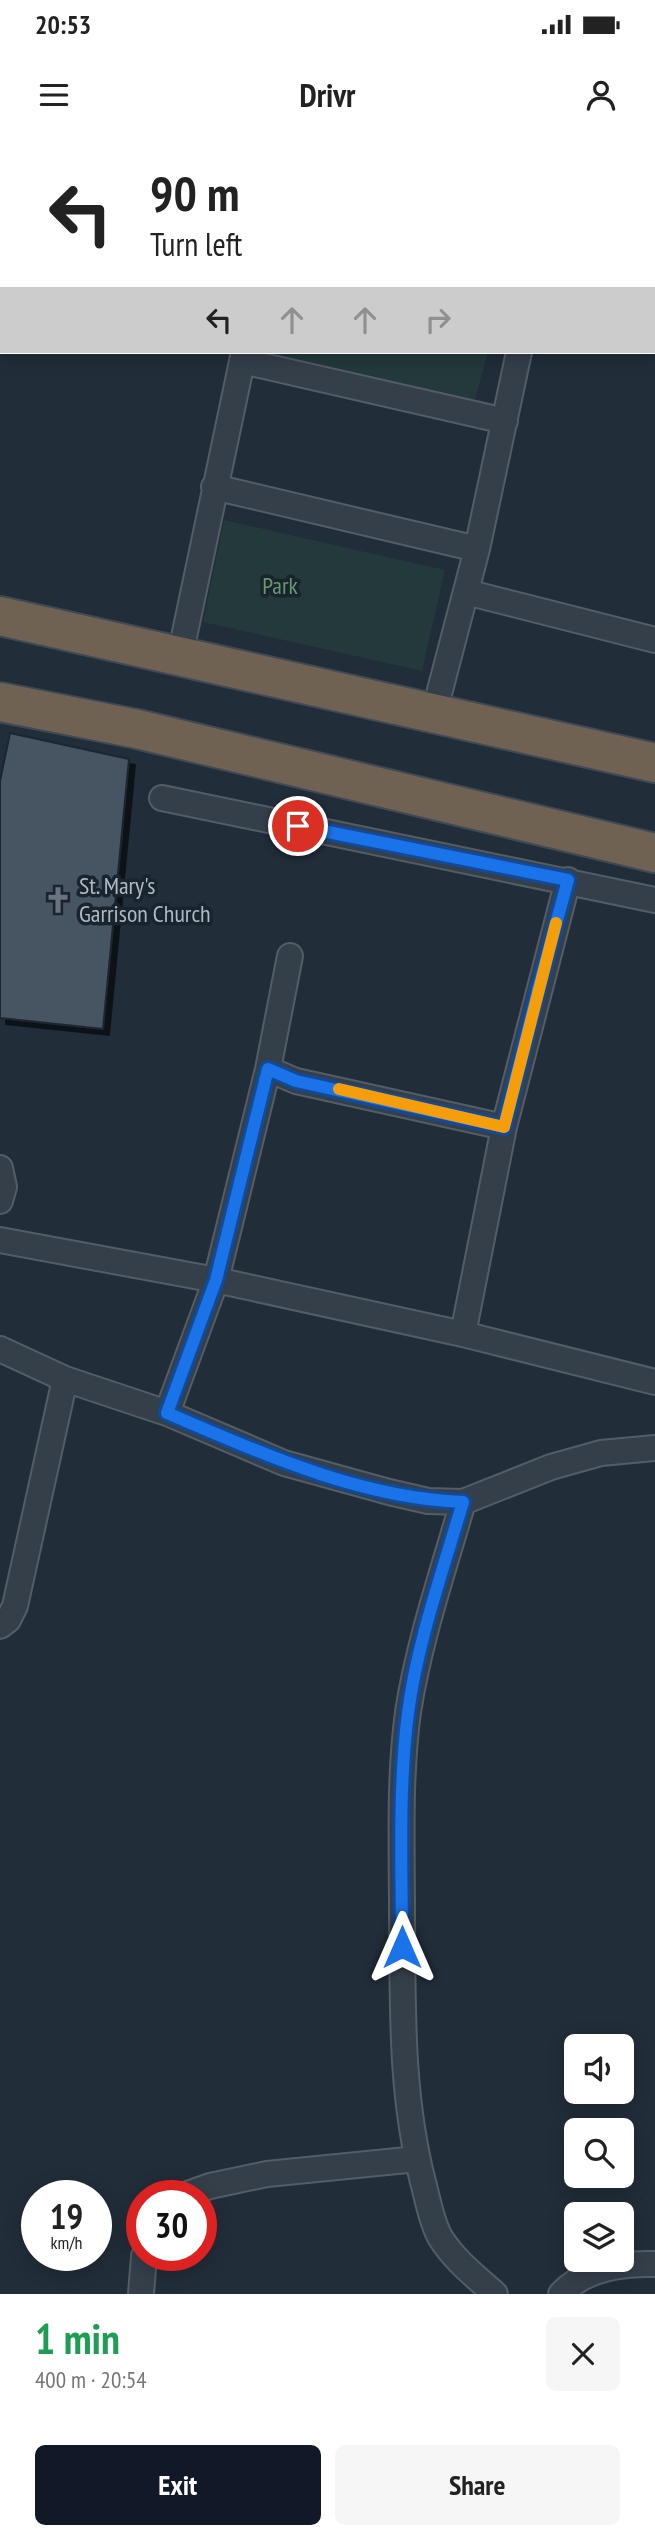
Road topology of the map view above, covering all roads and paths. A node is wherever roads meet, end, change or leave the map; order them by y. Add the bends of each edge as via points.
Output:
1 (519, 354) edge
2 (243, 356) edge
3 (505, 421) junction
4 (214, 487) junction
5 (477, 549) junction
6 (466, 592) junction
7 (0, 616) edge
8 (655, 640) edge
9 (180, 656) junction
10 (0, 702) edge
11 (434, 713) junction
12 (655, 763) edge
13 (162, 798) dead end
14 (655, 853) edge
15 (568, 880) junction
16 (655, 900) edge
17 (290, 956) dead end
18 (268, 1069) junction
19 (504, 1127) junction
20 (0, 1168) edge
21 (0, 1201) edge
22 (0, 1240) edge
23 (216, 1280) junction
24 (463, 1334) junction
25 (0, 1349) edge
26 (65, 1379) junction
27 (655, 1382) edge
28 (167, 1413) junction
29 (655, 1448) edge
30 (463, 1502) junction
31 (0, 1626) edge
32 (417, 2159) junction
33 (217, 2185) edge
34 (655, 2264) edge
35 (143, 2271) edge
36 (141, 2294) edge
37 (495, 2294) edge
38 (561, 2294) edge

1 - 3 street
2 - 3 street
2 - 4 street
3 - 5 street
4 - 5 street
4 - 9 street
5 - 6 street
6 - 8 street
6 - 11 street
7 - 9 highway
9 - 11 highway
10 - 14 highway via 137,729
11 - 12 highway
13 - 15 street
15 - 16 street
15 - 19 street
17 - 18 street
18 - 19 street via 296,1081
18 - 23 street
19 - 24 street
20 - 21 street via 4,1187
22 - 23 street
23 - 24 street
23 - 28 street
24 - 27 street
25 - 26 street
26 - 28 street
26 - 31 street via 15,1606
28 - 30 street via 284,1463 428,1501
29 - 30 street via 601,1453 551,1467
30 - 32 street via 409,1711 402,1781 405,2091
32 - 33 street via 267,2174
32 - 37 street via 439,2235
34 - 38 street via 630,2263 598,2270
35 - 36 street

